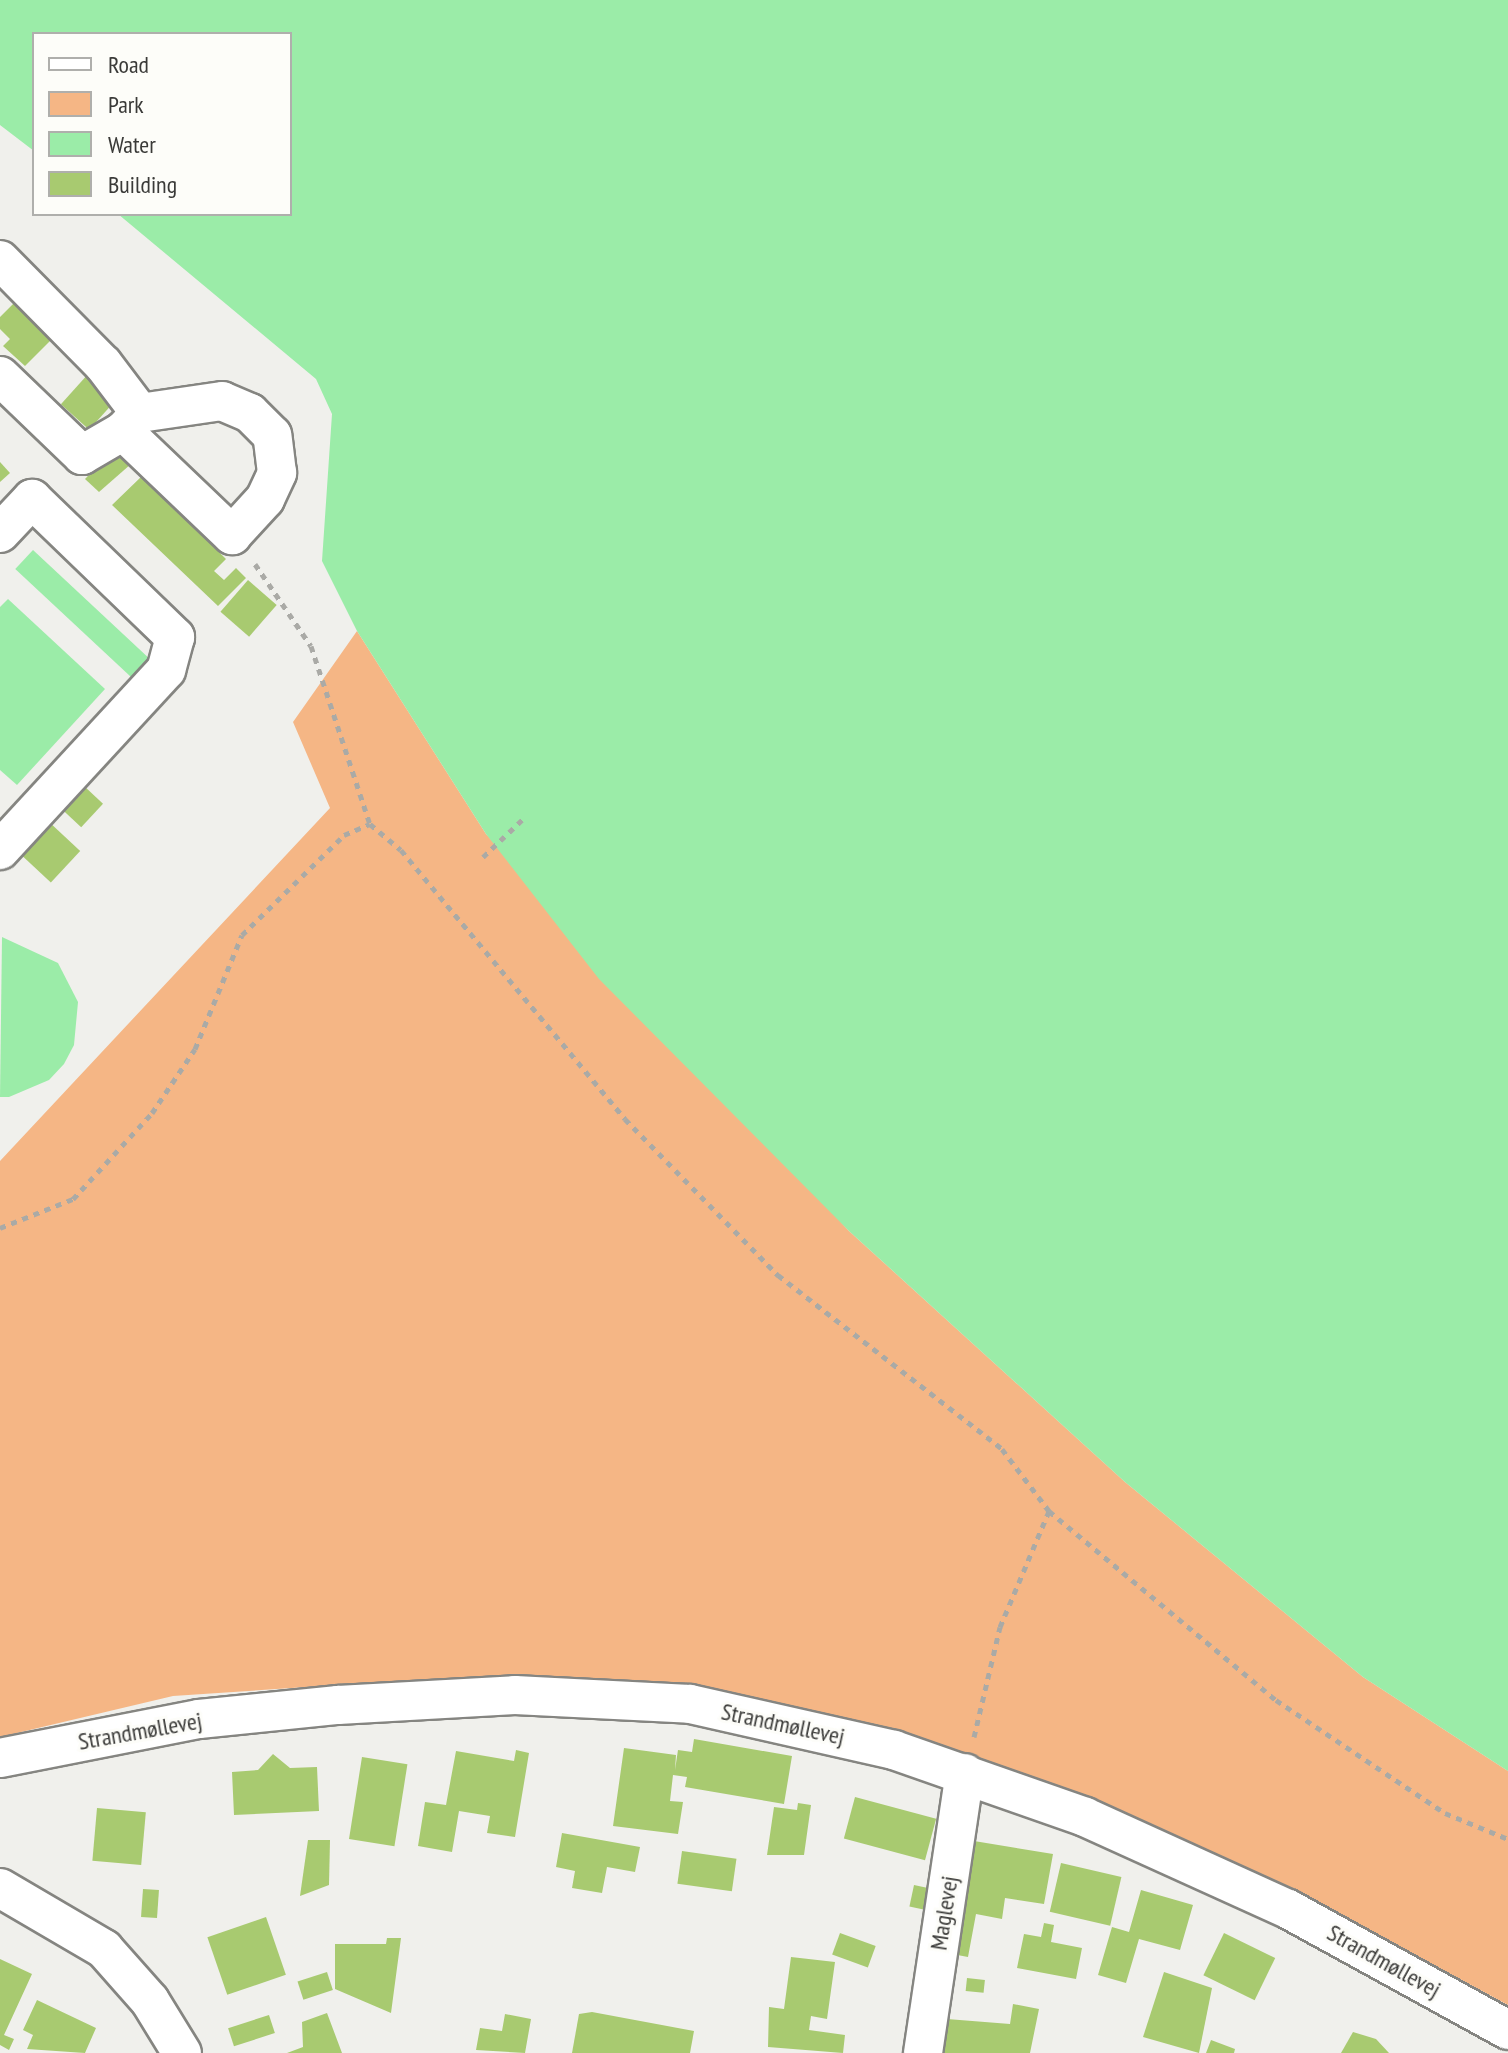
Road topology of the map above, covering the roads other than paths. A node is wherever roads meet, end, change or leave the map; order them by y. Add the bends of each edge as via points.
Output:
1 (0, 260) edge
2 (0, 376) edge
3 (131, 422) junction
4 (0, 533) edge
5 (0, 850) edge
6 (0, 1758) edge
7 (965, 1773) junction
8 (0, 1888) edge
9 (1508, 2030) edge
10 (182, 2053) edge
11 (923, 2053) edge

1 - 3 street via 103,364
2 - 3 street via 82,455
3 - 3 street via 212,399 243,408 272,435 279,464 274,483 232,535
4 - 5 street via 32,499 175,637 166,670
6 - 7 street, Strandmøllevej via 199,1719 422,1699 580,1695 734,1713
7 - 9 street, Strandmøllevej via 1234,1883
7 - 11 street, Maglevej
8 - 10 street via 104,1949 150,2001

